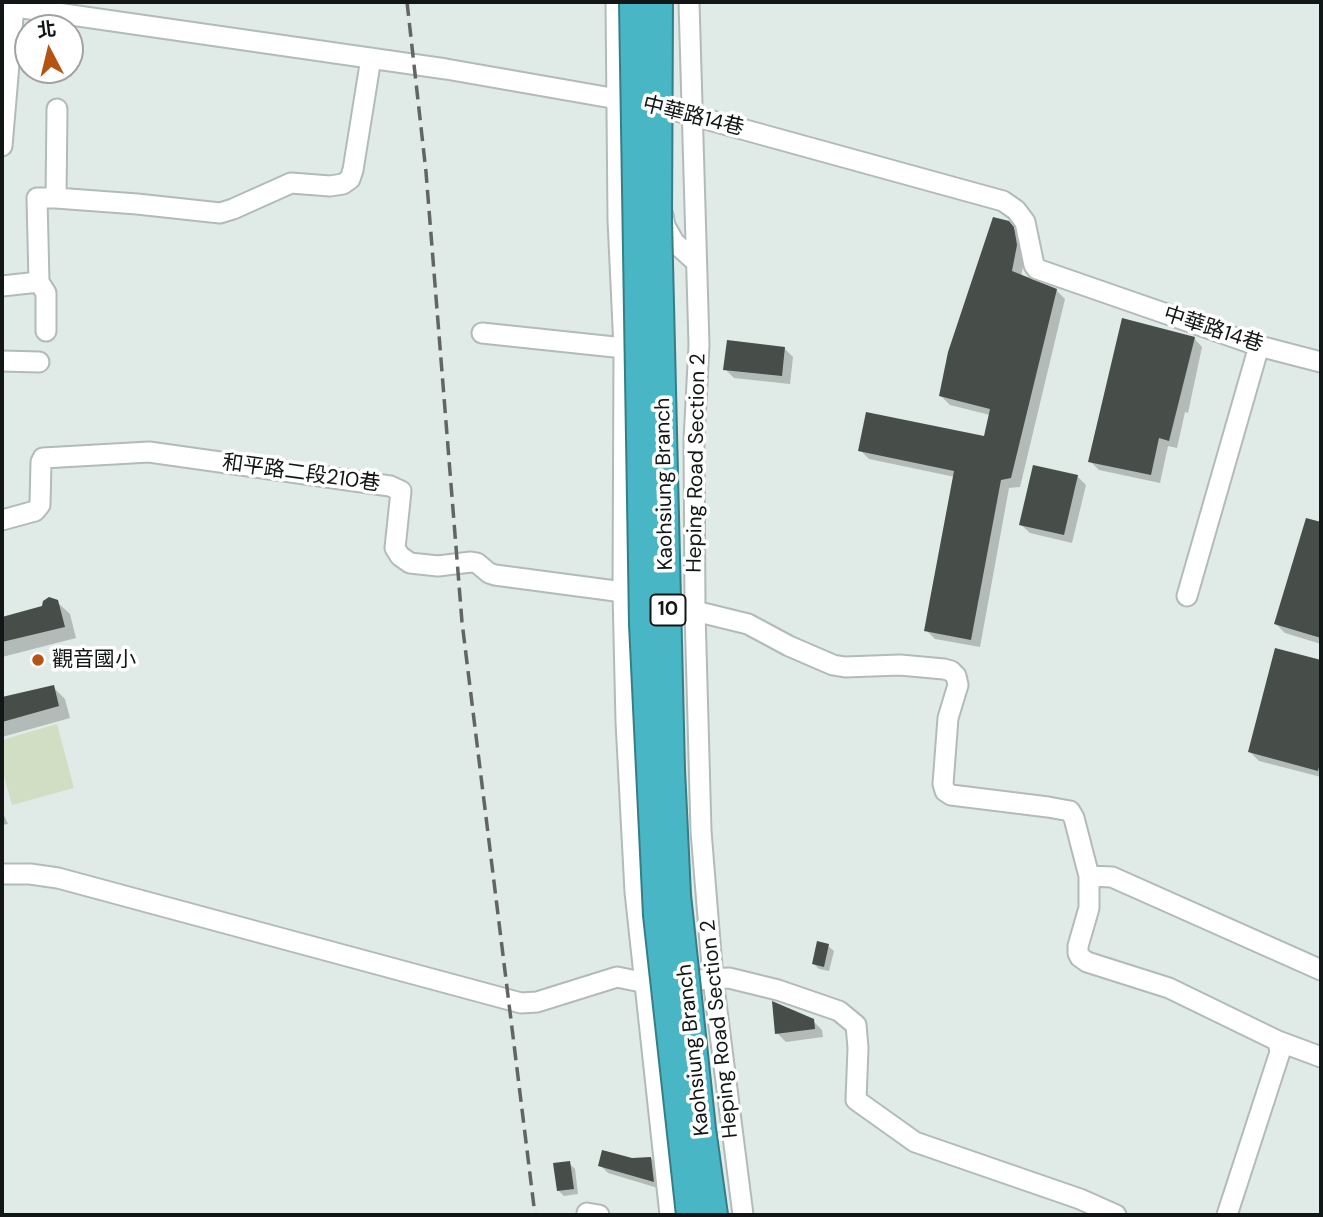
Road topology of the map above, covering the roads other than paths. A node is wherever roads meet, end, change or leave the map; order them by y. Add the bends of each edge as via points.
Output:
1 (616, 2) edge
2 (633, 2) edge
3 (659, 2) edge
4 (689, 2) edge
5 (8, 6) edge
6 (371, 58) junction
7 (617, 99) junction
8 (663, 107) junction
9 (57, 109) dead end
10 (691, 115) junction
11 (2, 146) edge
12 (56, 198) junction
13 (695, 261) junction
14 (39, 282) junction
15 (2, 286) edge
16 (46, 331) dead end
17 (482, 333) dead end
18 (1259, 346) junction
19 (624, 348) junction
20 (2, 362) edge
21 (39, 362) dead end
22 (1321, 362) edge
23 (2, 520) edge
24 (623, 592) junction
25 (1187, 596) dead end
26 (695, 611) junction
27 (2, 874) edge
28 (1089, 876) junction
29 (1321, 970) edge
30 (713, 979) junction
31 (646, 983) junction
32 (1278, 1041) junction
33 (1321, 1057) edge
34 (670, 1215) edge
35 (690, 1215) edge
36 (714, 1215) edge
37 (743, 1215) edge
38 (1116, 1215) edge
39 (1227, 1215) edge

1 - 7 street
2 - 35 highway, Kaohsiung Branch / 10, bridge via 643,638 657,915
3 - 36 highway, Kaohsiung Branch / 10, bridge via 659,233 671,770 677,895
4 - 10 street, Heping Road Section 2
5 - 6 street, 中華路14巷
5 - 11 street
6 - 7 street, 中華路14巷
6 - 12 street via 353,170 343,184 290,183 220,213
7 - 8 street, 中華路14巷
7 - 19 street
8 - 10 street, 中華路14巷
8 - 13 street via 658,177 665,226 674,242
9 - 12 street
10 - 13 street, Heping Road Section 2
10 - 18 street, 中華路14巷 via 1003,201 1025,222 1037,270
12 - 14 street via 37,198
13 - 26 street, Heping Road Section 2
14 - 15 street
14 - 16 street via 46,293
17 - 19 street
18 - 22 street, 中華路14巷
18 - 25 street
19 - 24 street
20 - 21 street
23 - 24 street, 和平路二段210巷 via 35,511 40,505 43,458 162,454 390,486 401,491 397,553 410,563 471,562 495,575
24 - 31 street via 635,892
26 - 28 street via 748,624 833,665 951,671 958,685 948,718 945,791 1070,811
26 - 30 street, Heping Road Section 2 via 701,831
27 - 31 street via 58,878 521,1003 617,977
28 - 29 street via 1112,877
28 - 32 street via 1089,908 1078,946 1080,957 1169,988
30 - 31 street
30 - 37 street, Heping Road Section 2
30 - 38 street via 729,978 778,990 839,1012 856,1025 856,1100 915,1142
31 - 34 street
32 - 33 street
32 - 39 street via 1280,1052

